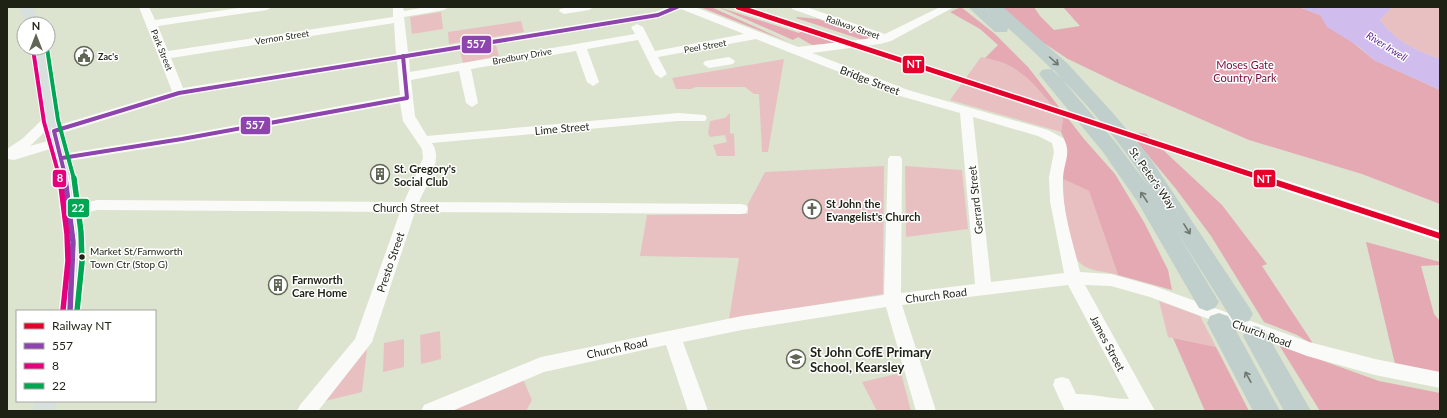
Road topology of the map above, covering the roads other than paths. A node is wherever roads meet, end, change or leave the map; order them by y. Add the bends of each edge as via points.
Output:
1 (144, 7) edge
2 (262, 7) edge
3 (589, 7) edge
4 (677, 7) edge
5 (685, 7) edge
6 (796, 7) edge
7 (824, 7) edge
8 (946, 7) edge
9 (442, 8) edge
10 (984, 8) edge
11 (564, 11) dead end
12 (814, 13) junction
13 (399, 14) edge
14 (633, 19) junction
15 (151, 24) junction
16 (758, 35) junction
17 (641, 36) junction
18 (883, 40) junction
19 (580, 46) junction
20 (708, 46) junction
21 (797, 51) junction
22 (164, 55) junction
23 (652, 55) junction
24 (41, 56) edge
25 (403, 56) junction
26 (719, 63) dead end
27 (464, 67) junction
28 (661, 74) dead end
29 (405, 77) junction
30 (593, 81) dead end
31 (179, 93) junction
32 (407, 98) junction
33 (471, 103) dead end
34 (966, 111) junction
35 (700, 118) dead end
36 (56, 137) junction
37 (424, 140) junction
38 (1058, 141) joint
39 (7, 155) edge
40 (7, 158) edge
41 (895, 159) dead end
42 (409, 207) junction
43 (741, 209) dead end
44 (72, 212) junction
45 (1073, 278) junction
46 (984, 290) junction
47 (892, 300) junction
48 (70, 310) edge
49 (1222, 313) junction
50 (1255, 336) dead end
51 (672, 337) junction
52 (1440, 380) edge
53 (1062, 385) dead end
54 (1072, 407) edge
55 (1143, 409) edge
56 (307, 411) edge
57 (431, 411) edge
58 (698, 411) edge
59 (926, 411) edge
60 (1267, 411) edge
61 (1298, 411) edge

1 - 15 street, Park Street
2 - 15 street
3 - 11 street
4 - 14 street via 658,15
5 - 16 street, Bridge Street
6 - 12 street, Railway Street
7 - 12 street
8 - 18 street
9 - 13 street, Vernon Street
49 -> 10 highway, St. Peter's Way via 1110,148 1040,65
10 -> 49 highway, St. Peter's Way via 1061,68 1106,116 1141,159
12 - 18 street, Railway Street
13 - 22 street, Vernon Street
13 - 25 street, Presto Street
14 - 17 street
14 - 25 street
15 - 22 street, Park Street
16 - 20 street, Peel Street
16 - 21 street, Bridge Street
17 - 19 street, Bredbury Drive
17 - 23 street
18 - 21 street
19 - 27 street, Bredbury Drive
19 - 30 street
20 - 23 street, Peel Street
20 - 26 street
21 - 34 street, Bridge Street via 904,93
22 - 31 street, Park Street
23 - 28 street
24 - 36 main road
25 - 29 street, Presto Street
25 - 31 street
27 - 29 street, Bredbury Drive
27 - 33 street
29 - 32 street, Presto Street
31 - 36 street
32 - 36 street via 182,139
32 - 37 street, Presto Street via 410,121
34 - 38 street, Bridge Street via 1043,133
34 - 46 street, Gerrard Street
35 - 37 street, Lime Street via 678,117
36 - 39 street via 27,142
36 - 40 street
36 - 44 main road via 68,182
37 - 42 street, Presto Street via 430,158
38 - 45 street, James Street via 1061,152 1056,176 1057,201
41 - 47 street
42 - 43 street, Church Street
42 - 44 street, Church Street via 97,205
42 - 56 street, Presto Street via 363,342
44 - 48 main road via 75,261
45 - 46 street, Church Road
45 - 52 street, Church Road via 1111,280 1154,292 1308,349 1375,368
45 - 55 street, James Street
46 - 47 street, Church Road
47 - 51 street, Church Road via 742,323
47 - 59 street
60 -> 49 highway, St. Peter's Way
50 - 61 highway
51 - 57 street, Church Road via 541,365
51 - 58 street
53 - 54 street, James Street
54 - 55 street, James Street via 1095,402 1115,407

